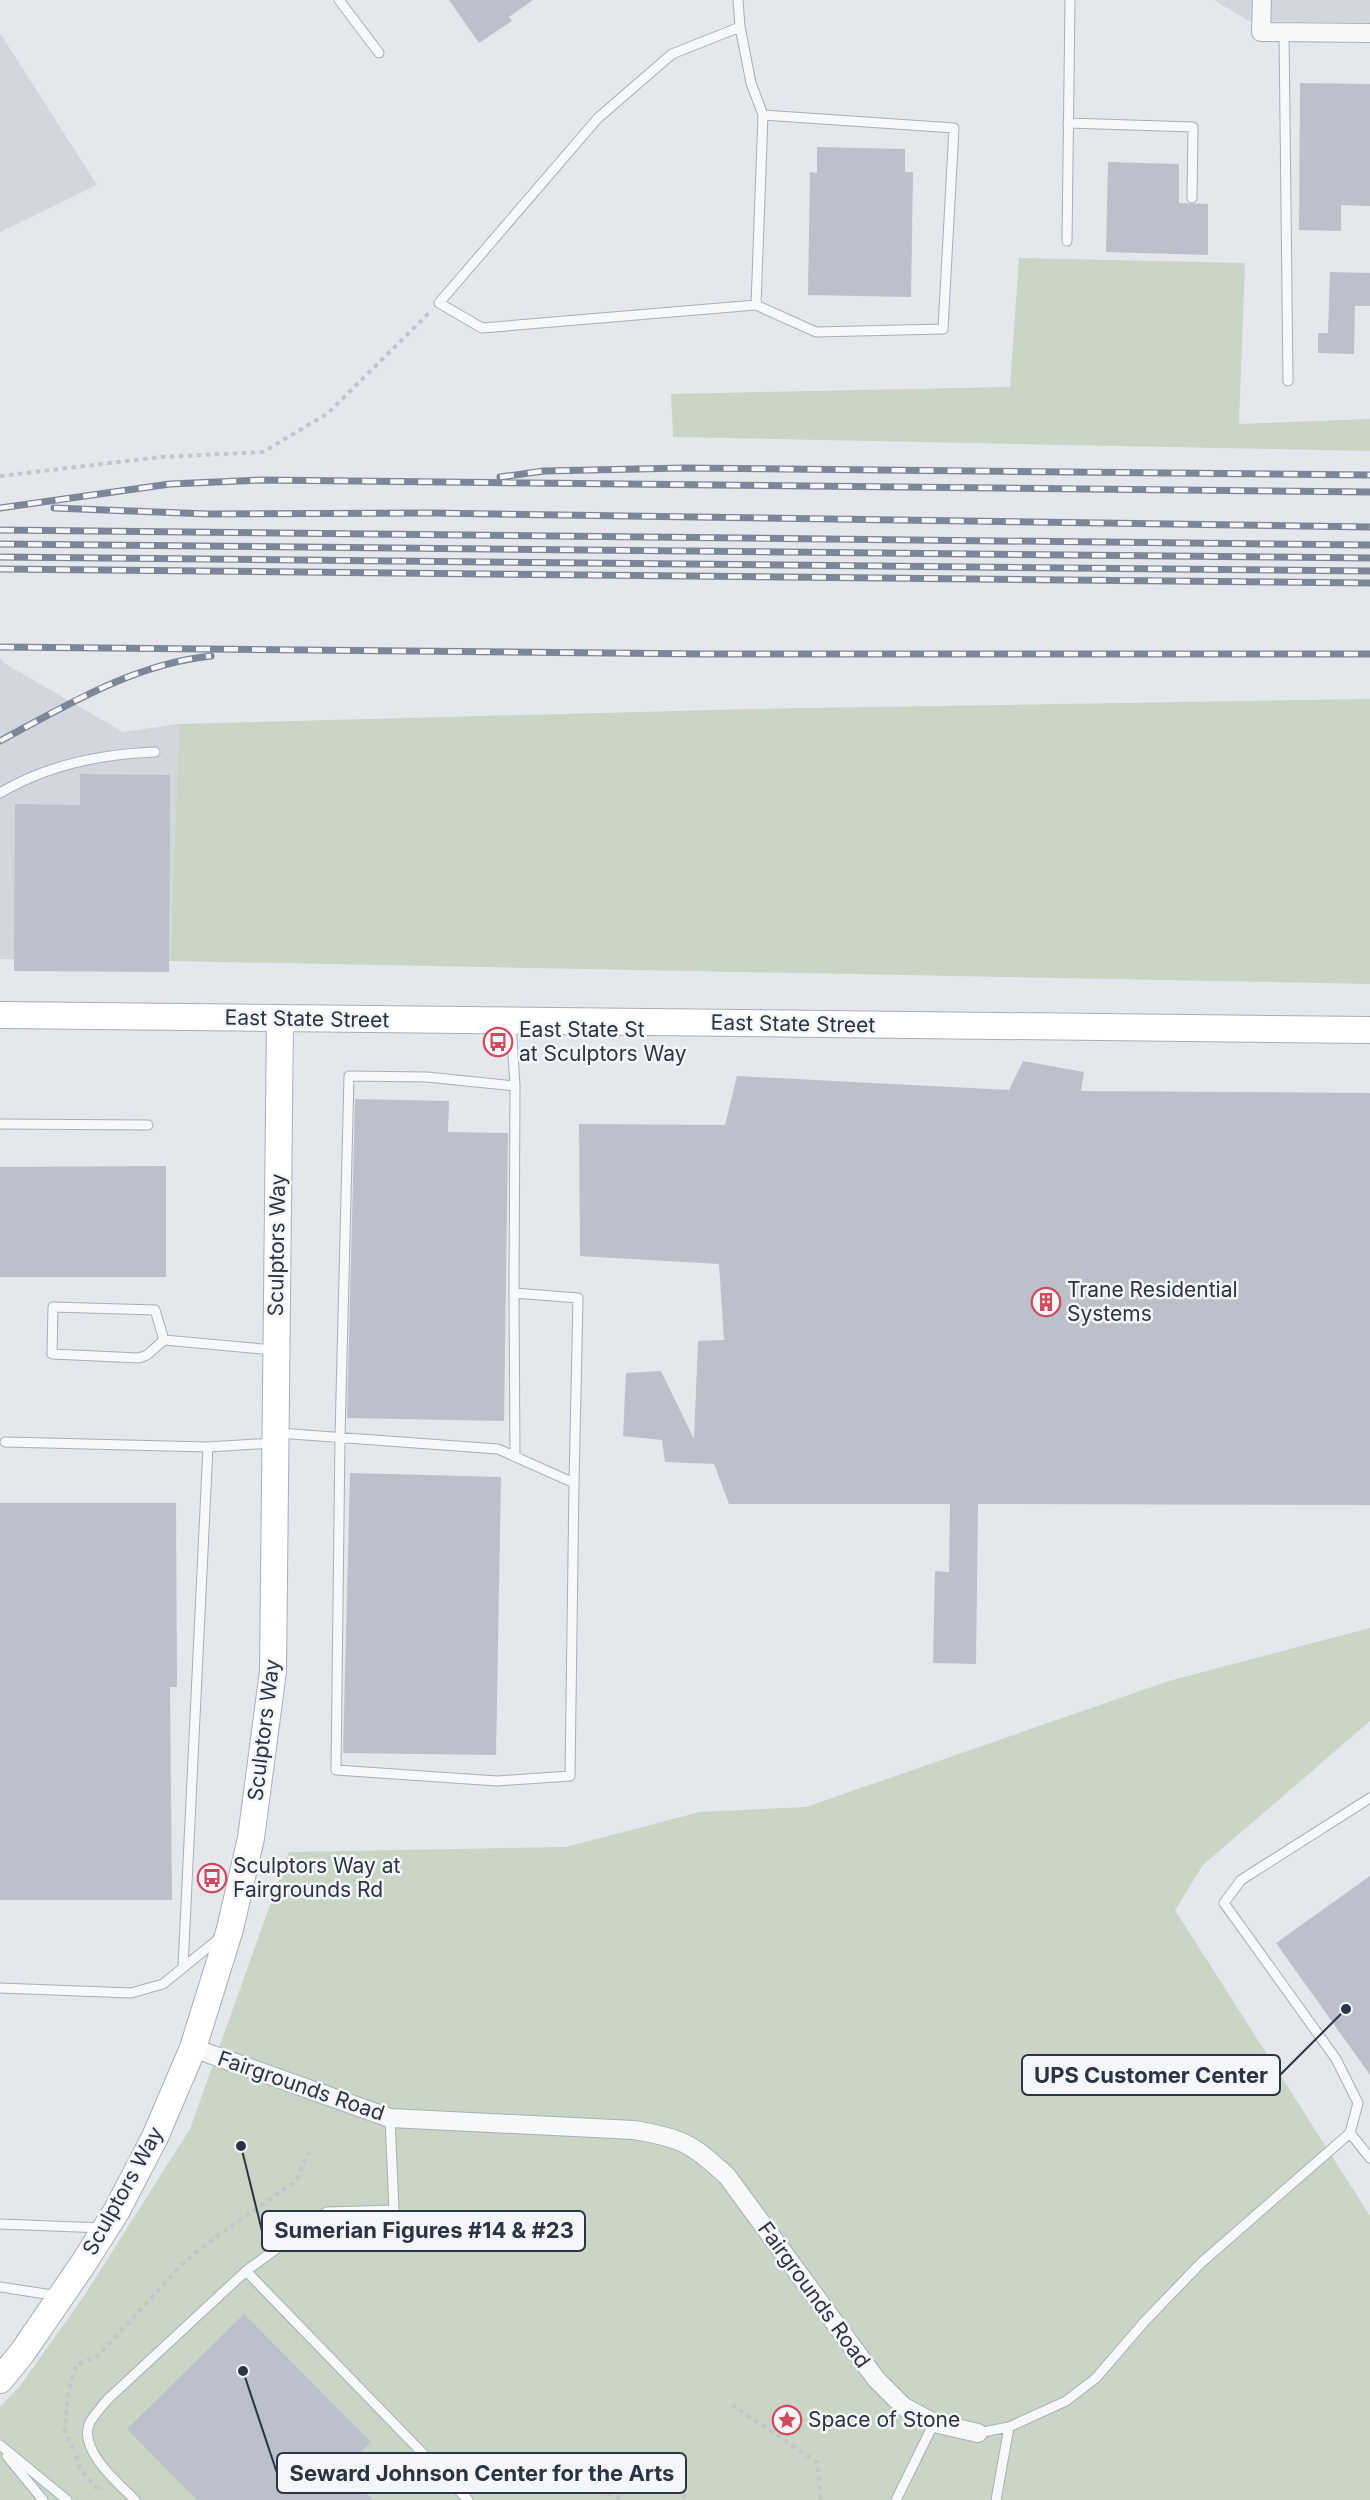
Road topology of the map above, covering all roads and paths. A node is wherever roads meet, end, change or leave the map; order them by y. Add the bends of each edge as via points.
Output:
1 (339, 0) edge
2 (738, 0) edge
3 (1070, 0) edge
4 (1262, 0) edge
5 (740, 27) junction
6 (1284, 33) junction
7 (1370, 33) edge
8 (379, 53) dead end
9 (763, 115) junction
10 (1068, 123) junction
11 (1192, 198) dead end
12 (1067, 241) dead end
13 (439, 303) junction
14 (756, 305) junction
15 (1288, 381) dead end
16 (0, 476) edge
17 (155, 752) dead end
18 (0, 793) edge
19 (0, 1015) edge
20 (280, 1018) junction
21 (511, 1021) junction
22 (1370, 1030) edge
23 (515, 1086) junction
24 (0, 1124) edge
25 (148, 1125) dead end
26 (514, 1293) junction
27 (164, 1340) junction
28 (276, 1350) junction
29 (340, 1437) junction
30 (275, 1438) junction
31 (5, 1442) dead end
32 (208, 1447) junction
33 (515, 1456) junction
34 (574, 1483) junction
35 (1370, 1798) edge
36 (230, 1929) junction
37 (183, 1967) junction
38 (0, 1988) edge
39 (193, 2048) junction
40 (390, 2118) junction
41 (1350, 2133) junction
42 (309, 2152) dead end
43 (1370, 2158) edge
44 (0, 2224) edge
45 (106, 2228) junction
46 (246, 2271) junction
47 (0, 2287) edge
48 (62, 2297) junction
49 (0, 2380) edge
50 (732, 2405) dead end
51 (934, 2423) junction
52 (1009, 2427) junction
53 (978, 2433) joint
54 (0, 2446) edge
55 (620, 2461) dead end
56 (113, 2478) junction
57 (581, 2488) dead end
58 (43, 2500) edge
59 (67, 2500) edge
60 (135, 2500) edge
61 (468, 2500) edge
62 (624, 2500) edge
63 (685, 2500) edge
64 (821, 2500) edge
65 (896, 2500) edge
66 (996, 2500) edge

1 - 8 lane
2 - 5 lane
3 - 10 lane
4 - 6 street via 1261,32
5 - 9 lane via 751,83
5 - 13 lane via 672,54 598,118
6 - 7 street
6 - 15 lane
9 - 14 lane
9 - 14 lane via 954,128 943,329 816,332
10 - 11 lane via 1193,127
10 - 12 lane
13 - 14 lane via 482,328
13 - 16 path via 327,414 262,452 161,457
17 - 18 lane via 115,754 48,770
19 - 20 street, East State Street
20 - 21 street, East State Street
20 - 28 street, Sculptors Way
21 - 22 street, East State Street
21 - 23 lane
23 - 26 lane
23 - 29 lane via 427,1077 349,1076
24 - 25 lane
26 - 33 lane
26 - 34 lane via 578,1298
27 - 27 lane via 139,1358 52,1354 53,1307 154,1310
27 - 28 lane
28 - 30 street, Sculptors Way
29 - 30 lane
29 - 33 lane via 498,1449
29 - 34 lane via 336,1770 497,1781 570,1776
30 - 32 lane
30 - 36 street, Sculptors Way via 273,1671 251,1838
31 - 32 lane
32 - 37 lane
33 - 34 lane
35 - 41 lane via 1241,1880 1224,1903 1336,2058 1358,2103
36 - 37 lane
36 - 39 street, Sculptors Way
37 - 38 lane via 163,1984 131,1993
39 - 40 street, Fairgrounds Road
39 - 45 street, Sculptors Way via 155,2137
40 - 46 lane via 394,2210 327,2212
40 - 51 street, Fairgrounds Road via 634,2130 669,2135 697,2148 727,2176 876,2379 904,2407
41 - 43 lane
41 - 52 lane, Fairgrounds Road via 1201,2263 1096,2378 1066,2401
42 - 56 path via 296,2181 184,2262 98,2356 76,2365 68,2392 65,2431 81,2470 99,2491
44 - 45 lane
45 - 48 street, Sculptors Way
46 - 56 lane via 108,2399 90,2423 89,2442
46 - 61 lane
47 - 48 lane
48 - 49 street, Sculptors Way
50 - 64 path via 817,2462
51 - 53 street, Fairgrounds Road
51 - 65 lane
52 - 53 lane, Fairgrounds Road
52 - 66 lane
54 - 58 lane
54 - 59 lane
55 - 63 path via 633,2474 656,2480 679,2479
56 - 60 lane
57 - 62 path

